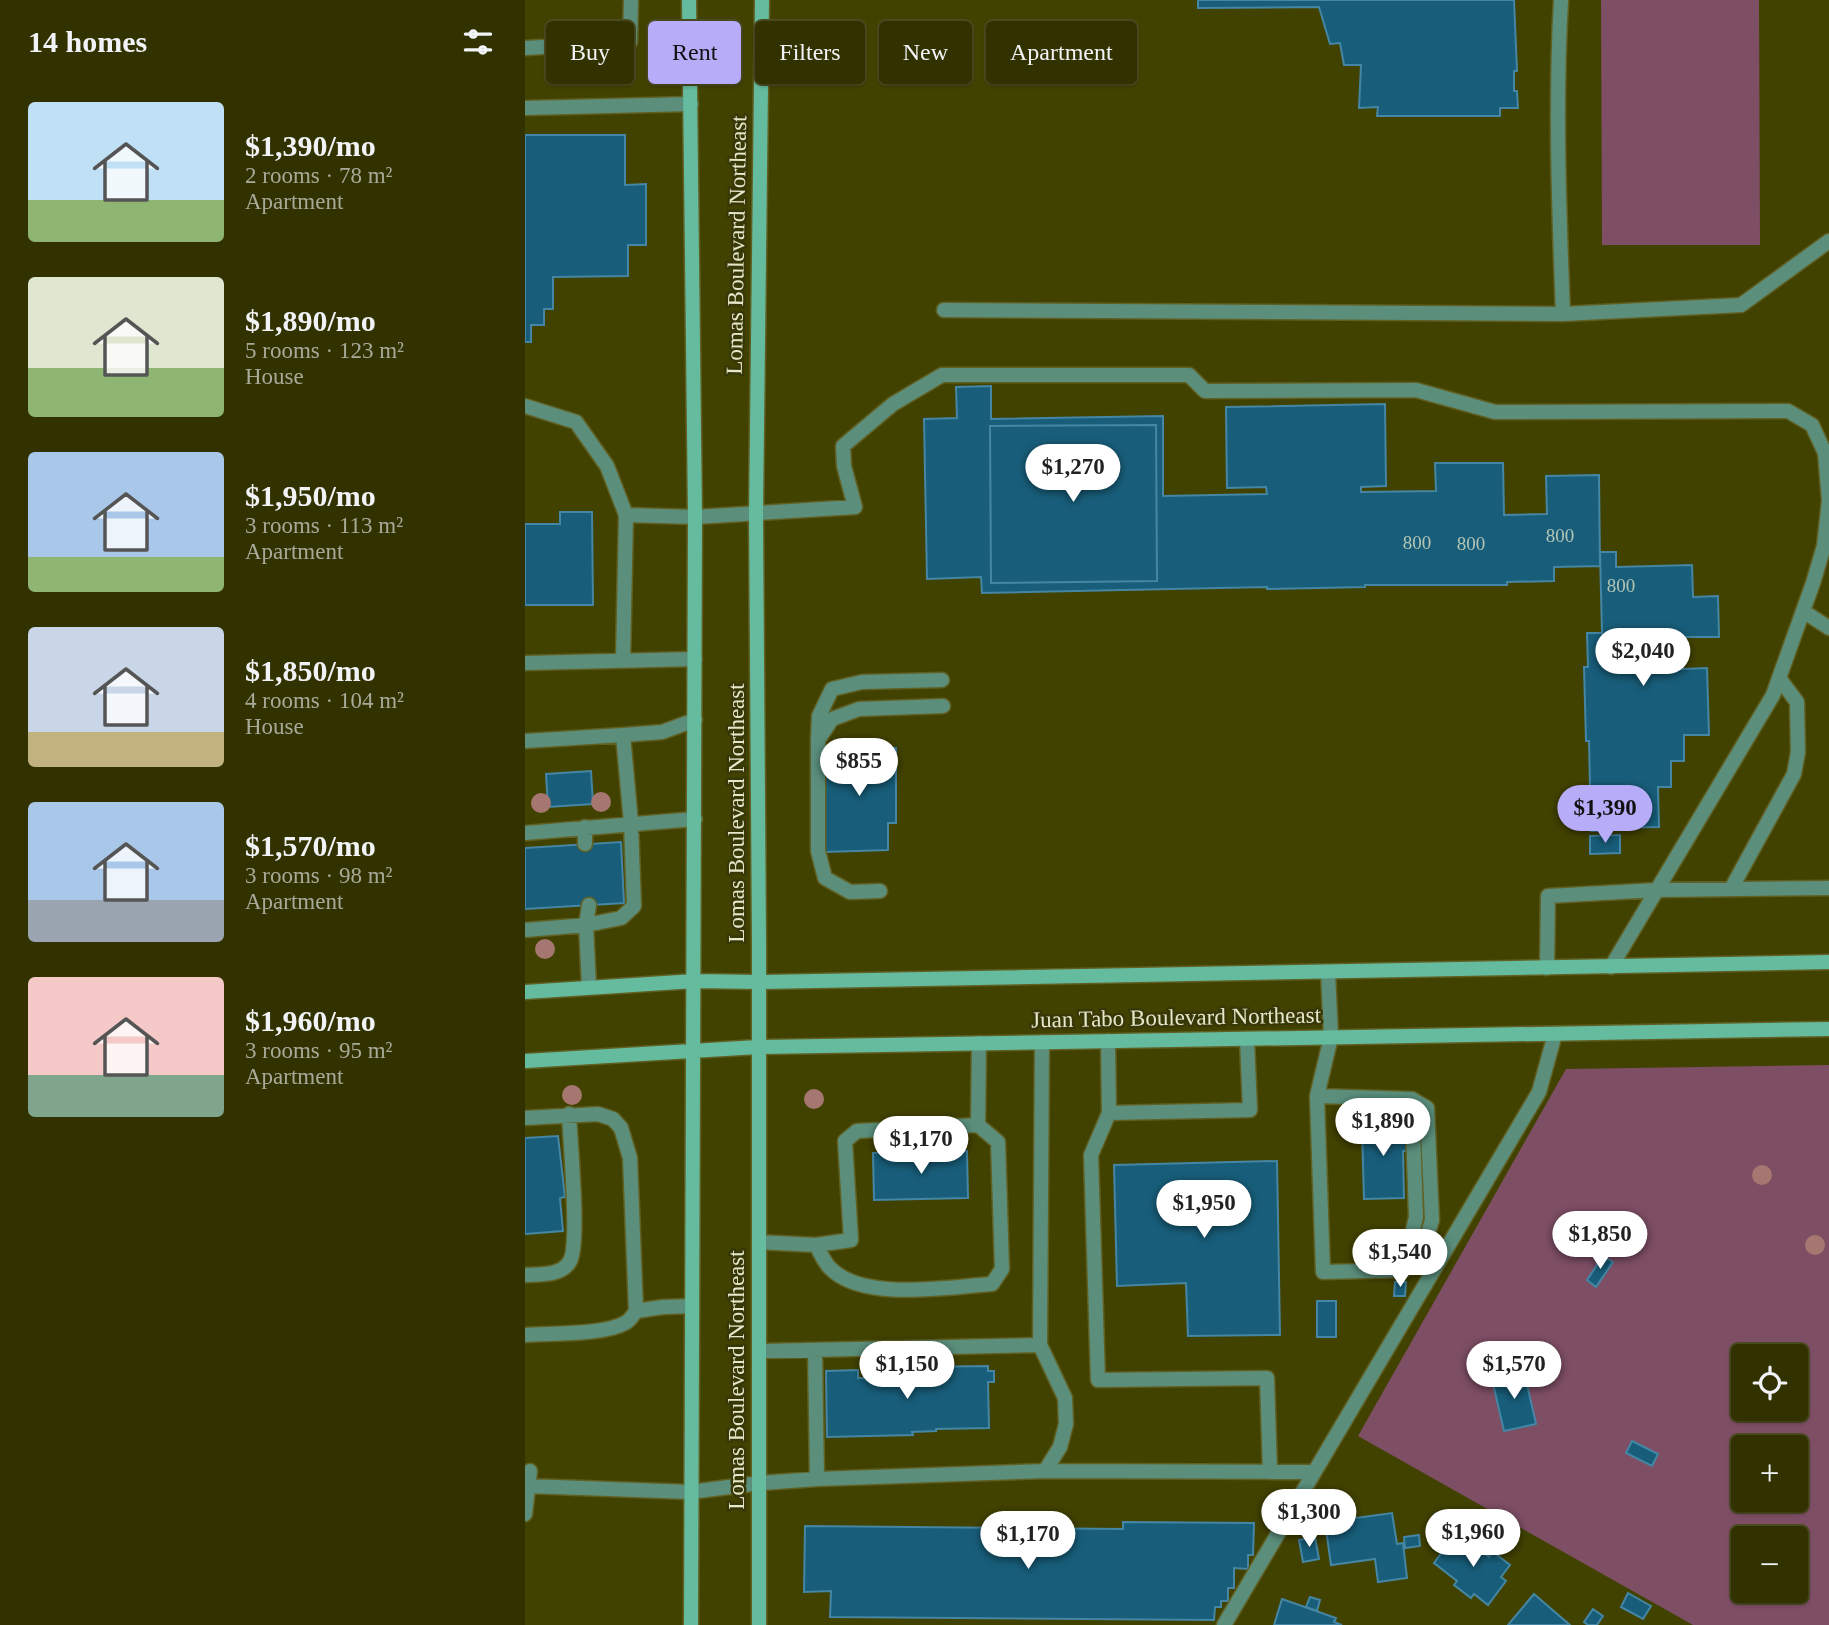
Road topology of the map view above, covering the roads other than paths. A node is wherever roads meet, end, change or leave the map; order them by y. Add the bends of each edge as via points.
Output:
1 (631, 0) edge
2 (689, 0) edge
3 (762, 0) edge
4 (1561, 0) edge
5 (525, 48) edge
6 (691, 104) junction
7 (525, 108) edge
8 (1829, 241) edge
9 (944, 310) dead end
10 (1563, 314) junction
11 (525, 406) edge
12 (756, 514) junction
13 (626, 515) junction
14 (695, 517) junction
15 (1803, 611) junction
16 (1829, 628) edge
17 (695, 659) junction
18 (623, 660) junction
19 (525, 663) edge
20 (1779, 678) junction
21 (942, 680) dead end
22 (943, 706) dead end
23 (695, 720) junction
24 (623, 735) junction
25 (818, 740) junction
26 (525, 741) edge
27 (695, 819) junction
28 (631, 823) junction
29 (585, 827) junction
30 (525, 833) edge
31 (585, 844) dead end
32 (1829, 888) edge
33 (1731, 889) junction
34 (1657, 890) junction
35 (880, 891) dead end
36 (589, 905) dead end
37 (586, 925) junction
38 (525, 930) edge
39 (1829, 962) edge
40 (1611, 967) junction
41 (1547, 968) junction
42 (1328, 972) junction
43 (695, 981) junction
44 (759, 982) junction
45 (589, 988) junction
46 (525, 992) edge
47 (1829, 1029) edge
48 (1555, 1034) junction
49 (1331, 1037) junction
50 (1247, 1039) junction
51 (1108, 1041) junction
52 (1042, 1042) junction
53 (979, 1043) junction
54 (758, 1046) junction
55 (694, 1051) junction
56 (525, 1060) edge
57 (1317, 1096) junction
58 (1109, 1113) junction
59 (569, 1114) junction
60 (525, 1118) edge
61 (978, 1125) junction
62 (759, 1242) junction
63 (816, 1245) junction
64 (525, 1275) edge
65 (692, 1306) junction
66 (636, 1311) junction
67 (525, 1335) edge
68 (1040, 1345) junction
69 (815, 1350) junction
70 (759, 1351) junction
71 (1045, 1471) junction
72 (1271, 1472) junction
73 (1313, 1472) junction
74 (817, 1479) junction
75 (760, 1483) junction
76 (691, 1492) junction
77 (525, 1514) edge
78 (691, 1625) edge
79 (759, 1625) edge
80 (1224, 1625) edge

1 - 5 lane via 630,42
2 - 6 main road, Lomas Boulevard Northeast
3 - 12 main road, Lomas Boulevard Northeast
4 - 10 lane
6 - 7 lane
6 - 14 main road, Lomas Boulevard Northeast
8 - 10 lane via 1741,305
9 - 10 lane
11 - 13 lane via 576,422 607,466
12 - 14 lane
12 - 15 lane via 856,508 843,446 893,404 942,375 1189,375 1205,391 1416,390 1495,412 1787,411 1812,425 1825,453 1829,501 1824,546
12 - 44 main road, Lomas Boulevard Northeast
13 - 14 lane
13 - 18 lane
14 - 17 main road, Lomas Boulevard Northeast
15 - 16 lane
15 - 20 lane
17 - 18 lane
17 - 23 main road, Lomas Boulevard Northeast
18 - 19 lane
20 - 33 lane via 1797,702 1794,774
20 - 34 lane
21 - 25 lane via 862,682 832,689 819,716
22 - 25 lane via 859,709 832,719
23 - 24 lane via 661,732
23 - 27 main road, Lomas Boulevard Northeast
24 - 26 lane
24 - 28 lane
25 - 35 lane via 818,851 825,878 850,892
27 - 28 lane
27 - 43 main road, Lomas Boulevard Northeast
28 - 29 lane
28 - 37 lane via 633,906 621,918
29 - 30 lane
29 - 31 lane
32 - 33 lane
33 - 34 lane
34 - 40 lane
34 - 41 lane via 1548,896
36 - 37 lane
37 - 38 lane
37 - 45 lane
39 - 40 main road, Juan Tabo Boulevard Northeast
40 - 41 main road, Juan Tabo Boulevard Northeast
41 - 42 main road, Juan Tabo Boulevard Northeast
42 - 44 main road, Juan Tabo Boulevard Northeast
42 - 49 lane
43 - 44 main road, Juan Tabo Boulevard Northeast
43 - 45 main road, Juan Tabo Boulevard Northeast
43 - 55 main road, Lomas Boulevard Northeast
44 - 54 main road, Lomas Boulevard Northeast
45 - 46 main road, Juan Tabo Boulevard Northeast
47 - 48 main road, Juan Tabo Boulevard Northeast
48 - 49 main road, Juan Tabo Boulevard Northeast
48 - 73 lane via 1539,1092
49 - 50 main road, Juan Tabo Boulevard Northeast
49 - 57 lane
50 - 51 main road, Juan Tabo Boulevard Northeast
50 - 58 lane via 1250,1110
51 - 52 main road, Juan Tabo Boulevard Northeast
51 - 58 lane
52 - 53 main road, Juan Tabo Boulevard Northeast
52 - 68 lane
53 - 54 main road, Juan Tabo Boulevard Northeast
53 - 61 lane
54 - 55 main road, Juan Tabo Boulevard Northeast
54 - 62 main road, Lomas Boulevard Northeast
55 - 56 main road, Juan Tabo Boulevard Northeast
55 - 65 main road, Lomas Boulevard Northeast
57 - 57 lane via 1323,1272 1403,1270 1426,1240 1432,1220 1427,1108 1412,1099
58 - 72 lane via 1091,1155 1098,1380 1267,1378
59 - 60 lane
59 - 64 lane via 575,1240 571,1261 553,1273
59 - 66 lane via 598,1114 613,1119 621,1128 630,1158
61 - 63 lane via 857,1131 845,1141 851,1240
61 - 63 lane via 998,1142 1002,1269 992,1284 899,1289 854,1284 829,1268
62 - 63 lane
62 - 70 main road, Lomas Boulevard Northeast
65 - 66 lane
65 - 76 main road, Lomas Boulevard Northeast
66 - 67 lane via 629,1320 611,1327
68 - 69 lane
68 - 71 lane via 1065,1398 1066,1424 1060,1447
69 - 70 lane
69 - 74 lane
70 - 75 main road, Lomas Boulevard Northeast
71 - 72 lane
71 - 74 lane
72 - 73 lane
73 - 80 lane
74 - 75 lane
75 - 76 lane
75 - 79 main road, Lomas Boulevard Northeast
76 - 77 lane via 529,1478
76 - 78 main road, Lomas Boulevard Northeast

